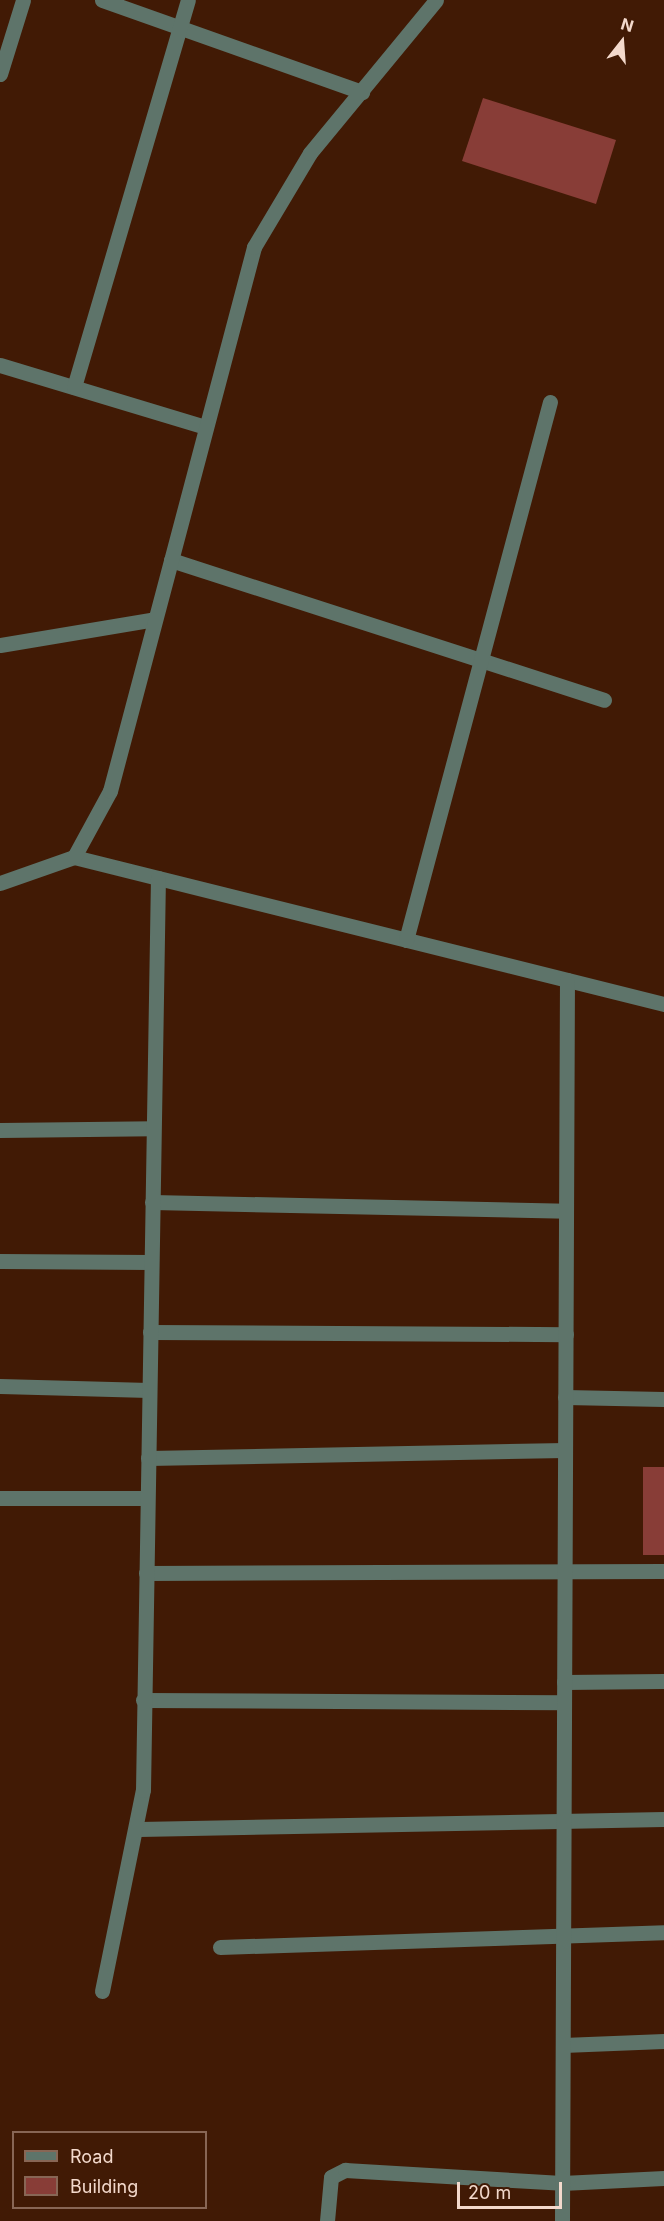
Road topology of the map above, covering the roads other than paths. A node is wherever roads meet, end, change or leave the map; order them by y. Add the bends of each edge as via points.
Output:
1 (23, 0) edge
2 (102, 0) edge
3 (188, 0) edge
4 (436, 0) edge
5 (180, 27) junction
6 (0, 74) edge
7 (362, 92) junction
8 (0, 365) edge
9 (74, 387) junction
10 (550, 402) dead end
11 (206, 427) junction
12 (171, 560) junction
13 (155, 619) junction
14 (0, 645) edge
15 (483, 662) junction
16 (604, 700) dead end
17 (74, 857) junction
18 (158, 878) junction
19 (0, 883) edge
20 (406, 940) junction
21 (567, 980) junction
22 (664, 1004) edge
23 (153, 1128) junction
24 (0, 1130) edge
25 (152, 1202) junction
26 (566, 1211) junction
27 (0, 1261) edge
28 (151, 1262) junction
29 (150, 1332) junction
30 (566, 1334) junction
31 (0, 1386) edge
32 (148, 1390) junction
33 (565, 1397) junction
34 (664, 1399) edge
35 (565, 1450) junction
36 (148, 1458) junction
37 (0, 1498) edge
38 (147, 1498) junction
39 (664, 1571) edge
40 (146, 1573) junction
41 (564, 1573) junction
42 (664, 1681) edge
43 (564, 1682) junction
44 (143, 1700) junction
45 (564, 1702) junction
46 (563, 1819) junction
47 (664, 1819) edge
48 (139, 1829) junction
49 (664, 1932) edge
50 (561, 1934) junction
51 (220, 1947) dead end
52 (102, 1991) dead end
53 (664, 2041) edge
54 (563, 2045) junction
55 (664, 2178) edge
56 (562, 2183) junction
57 (327, 2221) edge
58 (561, 2221) edge

1 - 6 street
2 - 5 street
3 - 5 street
4 - 7 street
5 - 7 street
5 - 9 street
7 - 11 street via 310,153 254,247
8 - 9 street
9 - 11 street
10 - 15 street
11 - 12 street
12 - 13 street
12 - 15 street
13 - 14 street
13 - 17 street via 110,791
15 - 16 street
15 - 20 street
17 - 18 street
17 - 19 street
18 - 20 street
18 - 23 street
20 - 21 street
21 - 22 street
21 - 26 street
23 - 24 street
23 - 25 street
25 - 26 street
25 - 28 street
26 - 30 street
27 - 28 street
28 - 29 street
29 - 30 street
29 - 32 street
30 - 33 street
31 - 32 street
32 - 36 street
33 - 34 street
33 - 35 street
35 - 36 street
35 - 41 street
36 - 38 street
37 - 38 street
38 - 40 street
39 - 41 street
40 - 41 street
40 - 44 street
41 - 43 street
42 - 43 street
43 - 45 street
44 - 45 street
44 - 48 street
45 - 46 street
46 - 47 street
46 - 48 street
46 - 50 street
48 - 52 street
49 - 50 street
50 - 51 street
50 - 54 street
53 - 54 street
54 - 56 street
55 - 56 street
56 - 57 street via 345,2170 331,2178
56 - 58 street

